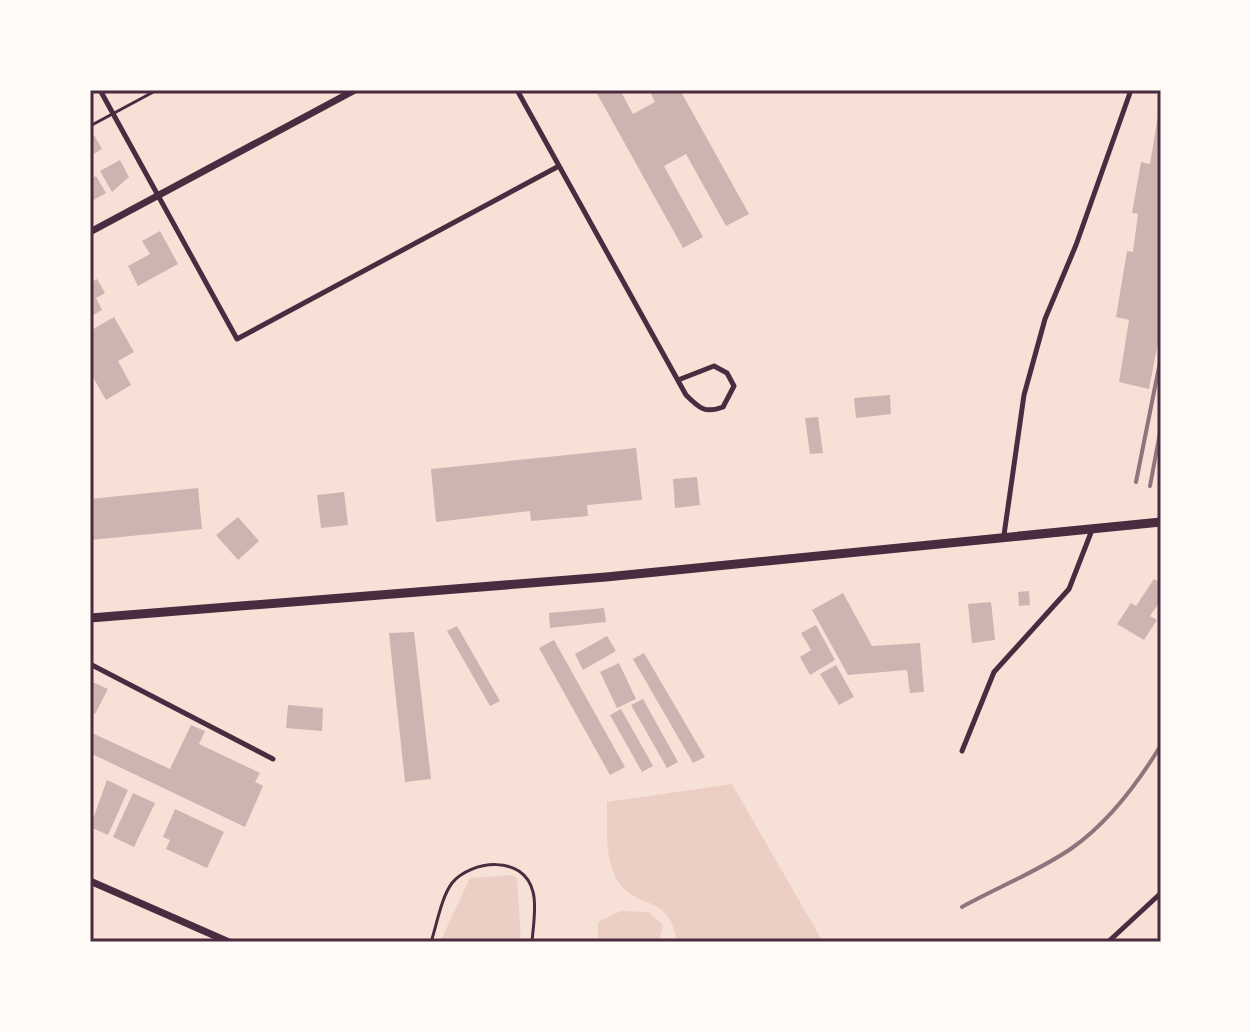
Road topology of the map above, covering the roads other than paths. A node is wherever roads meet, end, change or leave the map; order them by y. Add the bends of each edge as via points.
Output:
1 (100, 90) edge
2 (157, 90) edge
3 (355, 90) edge
4 (517, 90) edge
5 (1131, 90) edge
6 (113, 113) junction
7 (90, 126) edge
8 (559, 166) junction
9 (158, 195) junction
10 (90, 232) edge
11 (678, 380) junction
12 (1161, 522) edge
13 (1093, 529) junction
14 (1004, 535) junction
15 (90, 618) edge
16 (90, 664) edge
17 (962, 751) dead end
18 (273, 759) dead end
19 (90, 881) edge
20 (1161, 893) edge
21 (229, 942) edge
22 (431, 942) edge
23 (532, 942) edge
24 (1108, 942) edge

1 - 6 street
2 - 6 lane
3 - 9 street
4 - 8 street
5 - 14 street via 1045,319 1024,395
6 - 7 lane
6 - 9 street
8 - 9 street via 237,339
8 - 11 street
9 - 10 street
11 - 11 street via 700,409 711,412 723,407 734,386 727,373 714,366
12 - 13 main road
13 - 14 main road
13 - 17 street via 1069,589 994,672
14 - 15 main road via 606,577
16 - 18 street
19 - 21 street
20 - 24 street
22 - 23 lane via 449,887 466,869 496,863 520,873 533,891

